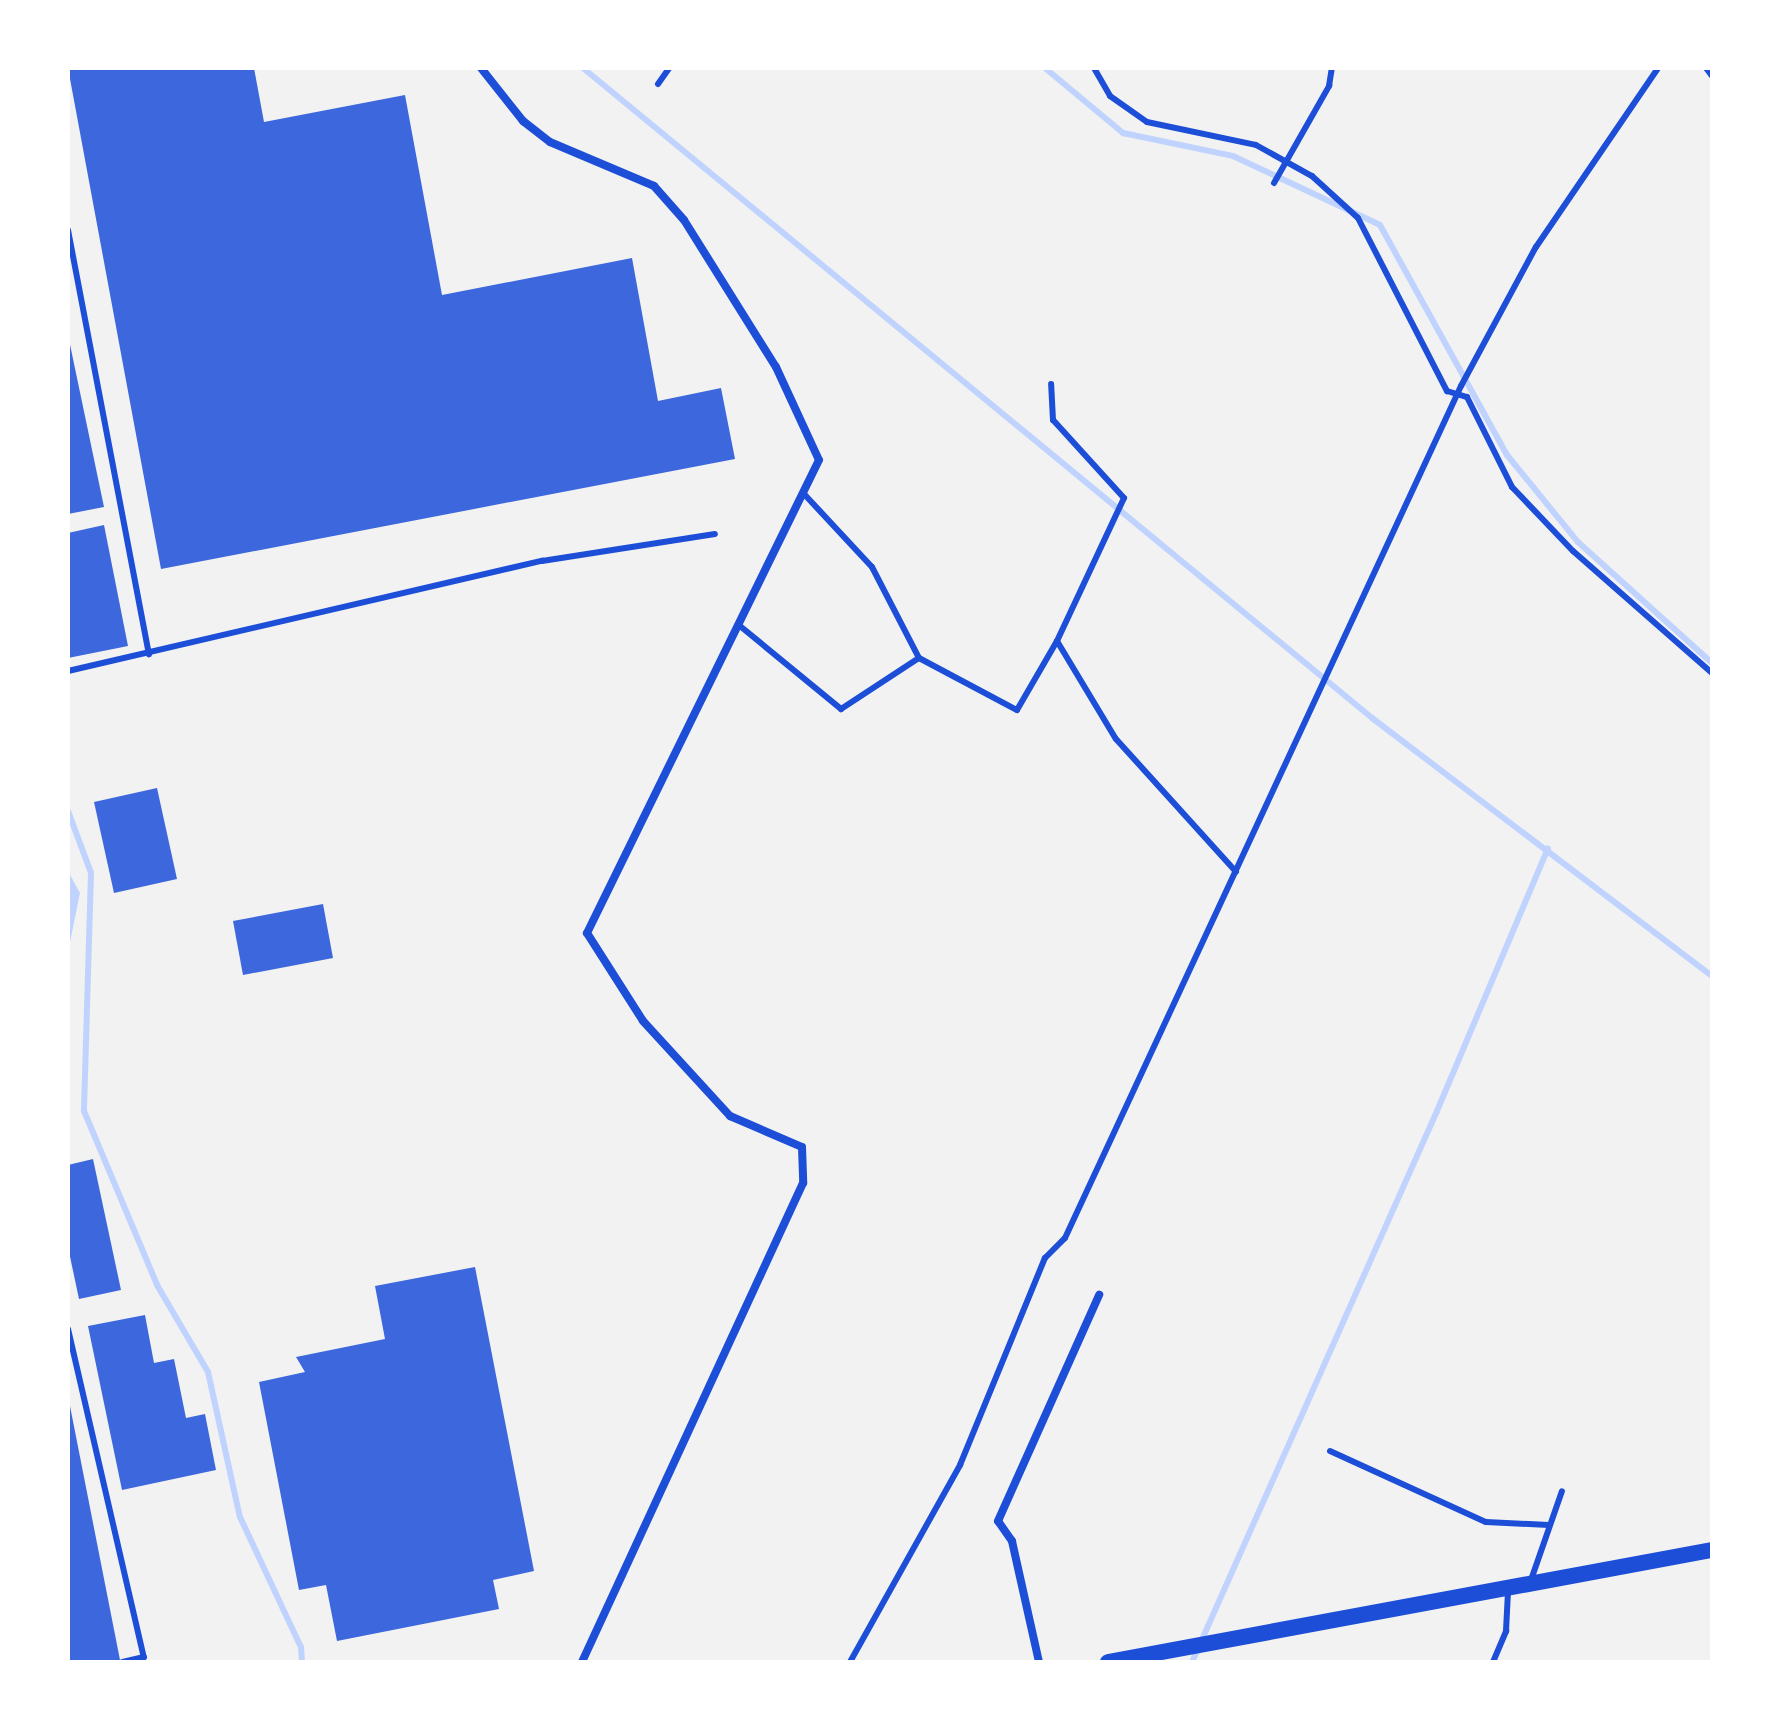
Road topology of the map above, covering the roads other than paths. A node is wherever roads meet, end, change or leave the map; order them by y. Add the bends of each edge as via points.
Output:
1 (481, 68) edge
2 (669, 68) edge
3 (1094, 68) edge
4 (1332, 68) edge
5 (1658, 68) edge
6 (1706, 68) edge
7 (1712, 76) edge
8 (658, 84) dead end
9 (1283, 160) junction
10 (1274, 183) dead end
11 (68, 230) edge
12 (1051, 384) dead end
13 (1460, 390) junction
14 (805, 495) junction
15 (715, 534) dead end
16 (740, 626) junction
17 (1057, 641) junction
18 (149, 654) junction
19 (919, 658) junction
20 (68, 671) edge
21 (1712, 673) edge
22 (1236, 872) junction
23 (1099, 1295) dead end
24 (68, 1329) edge
25 (1330, 1451) dead end
26 (1562, 1491) dead end
27 (1549, 1525) junction
28 (1712, 1550) edge
29 (1529, 1584) junction
30 (1508, 1588) junction
31 (123, 1662) edge
32 (582, 1662) edge
33 (850, 1662) edge
34 (1039, 1662) edge
35 (1108, 1662) edge
36 (1493, 1662) edge

1 - 14 street via 523,121 550,142 654,186 684,220 813,437 819,460
2 - 8 lane
3 - 9 lane via 1110,96 1147,122 1256,145
4 - 9 lane via 1329,86
5 - 13 lane via 1536,247
6 - 7 lane
9 - 10 lane
9 - 13 lane via 1312,176 1358,218 1447,391
11 - 18 lane
12 - 17 lane via 1053,420 1124,498
13 - 21 lane via 1512,487 1573,551
13 - 22 lane
14 - 16 street
14 - 19 lane via 872,567
15 - 18 lane via 542,561
16 - 19 lane via 841,709
16 - 32 street via 587,933 643,1021 730,1116 802,1147 803,1183
17 - 19 lane via 1017,710
17 - 22 lane via 1116,739
18 - 20 lane
22 - 33 lane via 1065,1238 1045,1258 960,1465
23 - 34 street via 998,1521 1012,1541
24 - 31 lane via 144,1657
25 - 27 lane via 1486,1522
26 - 27 lane
27 - 29 lane
28 - 29 main road
29 - 30 main road
30 - 35 main road
30 - 36 lane via 1506,1631

